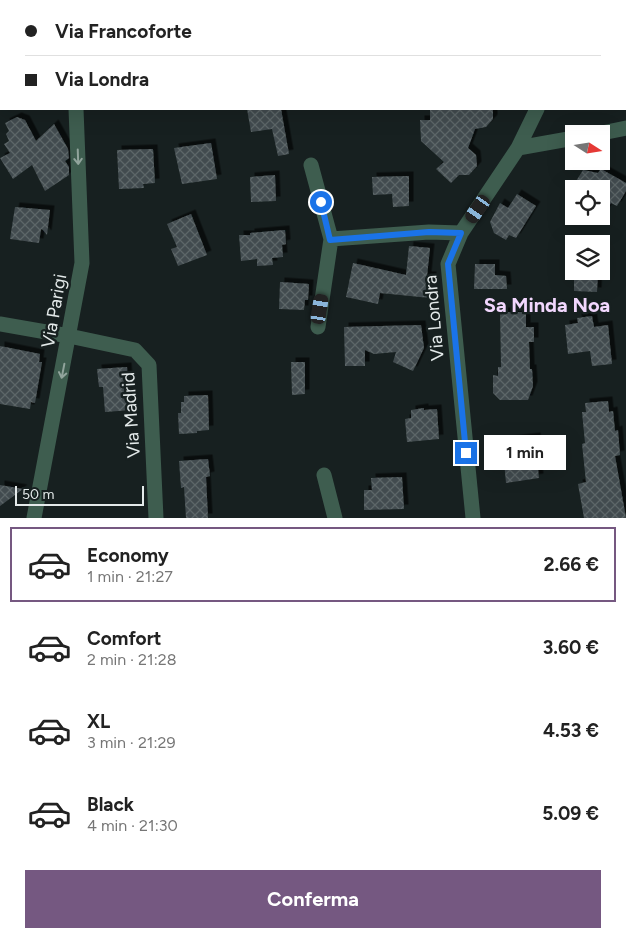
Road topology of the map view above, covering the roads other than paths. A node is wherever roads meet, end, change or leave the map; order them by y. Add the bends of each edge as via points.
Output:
1 (76, 110) edge
2 (537, 110) edge
3 (626, 128) edge
4 (610, 131) edge
5 (565, 140) edge
6 (518, 148) junction
7 (311, 165) dead end
8 (461, 233) junction
9 (330, 240) junction
10 (0, 324) edge
11 (318, 327) dead end
12 (70, 336) junction
13 (324, 475) dead end
14 (34, 518) edge
15 (156, 518) edge
16 (335, 518) edge
17 (473, 518) edge

1 -> 12 street, Via Parigi via 82,264
2 - 6 street, Via Londra
3 - 4 street
5 - 6 street
6 - 8 street, Via Londra
7 - 9 street
8 - 9 street via 429,232
8 - 17 street, Via Londra via 448,264
9 - 11 street
10 - 12 street, Via Madrid
12 -> 14 street, Via Parigi
12 - 15 street, Via Madrid via 135,350 148,365
13 - 16 street

